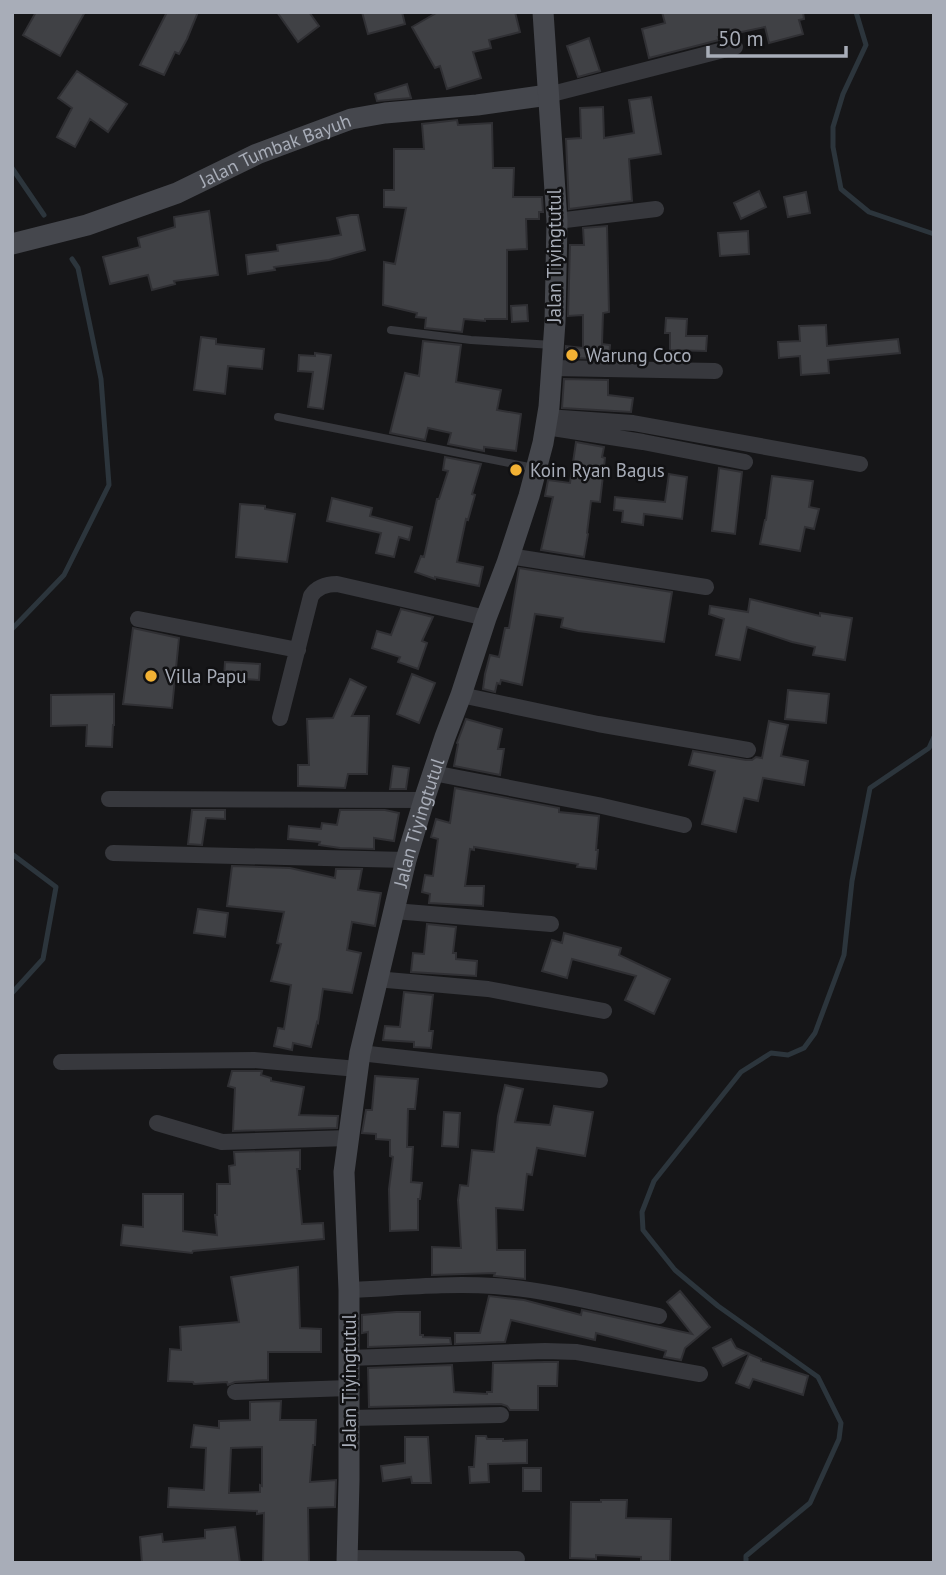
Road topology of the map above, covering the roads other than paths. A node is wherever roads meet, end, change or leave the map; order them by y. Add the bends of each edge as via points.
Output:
1 (543, 12) edge
2 (734, 47) dead end
3 (548, 95) junction
4 (656, 209) dead end
5 (557, 221) junction
6 (12, 244) edge
7 (391, 330) dead end
8 (553, 345) junction
9 (552, 368) junction
10 (715, 371) dead end
11 (278, 417) dead end
12 (546, 422) junction
13 (745, 463) dead end
14 (860, 464) dead end
15 (537, 468) junction
16 (509, 556) junction
17 (706, 587) dead end
18 (485, 618) junction
19 (138, 619) dead end
20 (298, 650) junction
21 (461, 695) junction
22 (280, 718) dead end
23 (748, 750) dead end
24 (433, 773) junction
25 (109, 799) dead end
26 (424, 800) junction
27 (684, 825) dead end
28 (113, 853) dead end
29 (406, 860) junction
30 (394, 911) junction
31 (551, 924) dead end
32 (376, 979) junction
33 (604, 1012) dead end
34 (359, 1061) junction
35 (61, 1062) dead end
36 (600, 1080) dead end
37 (156, 1123) dead end
38 (348, 1138) junction
39 (349, 1290) junction
40 (659, 1317) dead end
41 (349, 1358) junction
42 (700, 1374) dead end
43 (349, 1388) junction
44 (235, 1392) dead end
45 (501, 1415) dead end
46 (349, 1418) junction
47 (517, 1559) dead end
48 (347, 1560) edge

1 - 3 street, Jalan Tiyingtutul
2 - 3 street
3 - 5 street, Jalan Tiyingtutul
3 - 6 street, Jalan Tumbak Bayuh via 351,119 257,154 177,193 87,225
4 - 5 street
5 - 8 street, Jalan Tiyingtutul
7 - 8 lane
8 - 9 street, Jalan Tiyingtutul
9 - 10 street
9 - 12 street, Jalan Tiyingtutul
11 - 15 lane
12 - 13 street
12 - 14 street via 634,423
12 - 15 street, Jalan Tiyingtutul
15 - 16 street, Jalan Tiyingtutul
16 - 17 street
16 - 18 street, Jalan Tiyingtutul
18 - 20 street via 330,584 311,596
18 - 21 street, Jalan Tiyingtutul
19 - 20 street
20 - 22 street
21 - 23 street
21 - 24 street, Jalan Tiyingtutul
24 - 26 street, Jalan Tiyingtutul
24 - 27 street
25 - 26 street
26 - 29 street, Jalan Tiyingtutul
28 - 29 street
29 - 30 street, Jalan Tiyingtutul
30 - 31 street
30 - 32 street, Jalan Tiyingtutul
32 - 33 street via 488,989
32 - 34 street, Jalan Tiyingtutul
34 - 35 street
34 - 36 street
34 - 38 street, Jalan Tiyingtutul
37 - 38 street via 222,1142
38 - 39 street, Jalan Tiyingtutul via 344,1172
39 - 40 street via 495,1286
39 - 41 street, Jalan Tiyingtutul
41 - 42 street via 545,1350
41 - 43 street, Jalan Tiyingtutul
43 - 44 street
43 - 46 street, Jalan Tiyingtutul
45 - 46 street
46 - 48 street, Jalan Tiyingtutul
47 - 48 street

